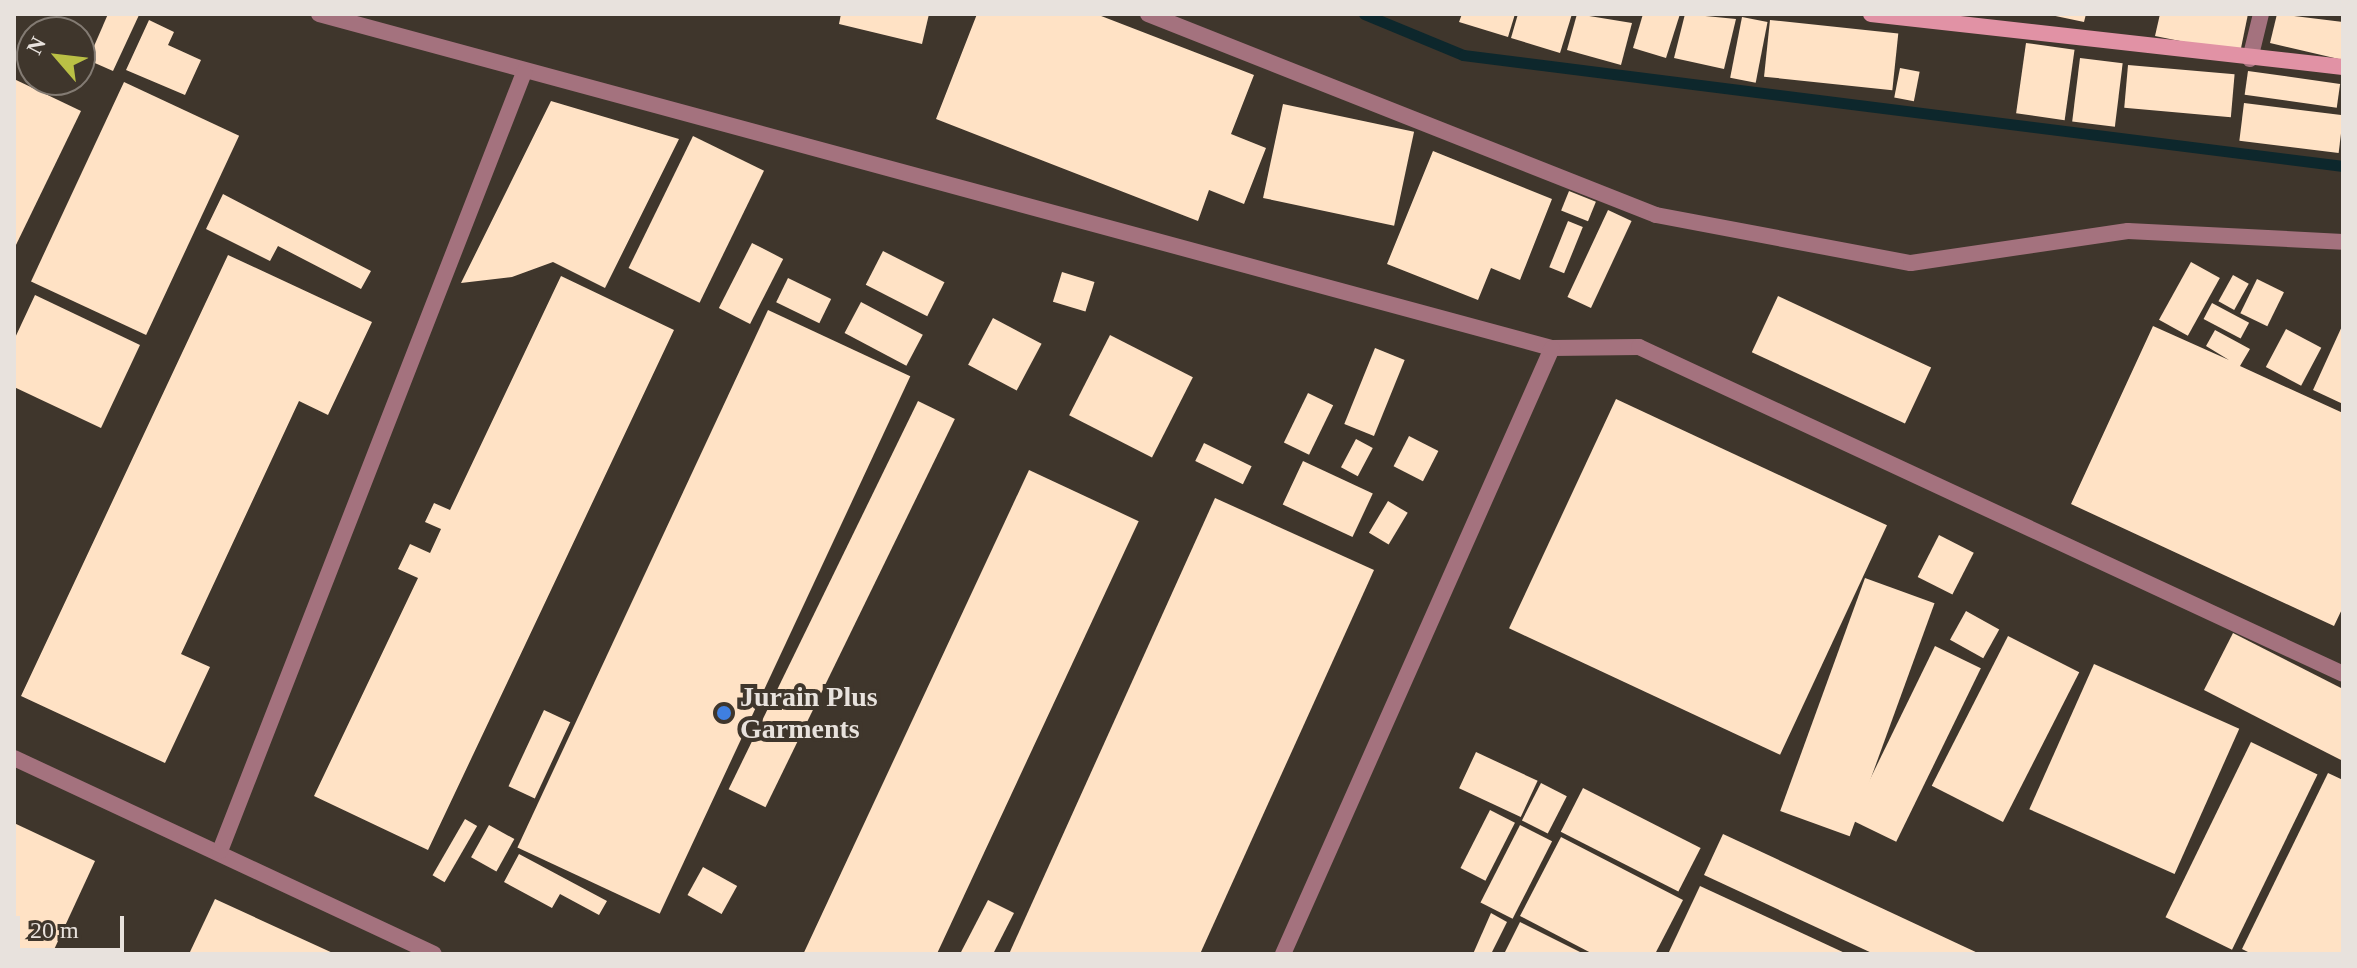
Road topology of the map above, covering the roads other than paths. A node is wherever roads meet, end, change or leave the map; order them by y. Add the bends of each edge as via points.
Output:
1 (319, 14) edge
2 (1148, 14) edge
3 (1871, 14) edge
4 (2261, 14) edge
5 (2250, 59) junction
6 (2343, 67) edge
7 (525, 70) junction
8 (2343, 242) edge
9 (1552, 348) junction
10 (2343, 674) edge
11 (14, 758) edge
12 (220, 851) junction
13 (434, 954) edge
14 (1283, 954) edge

1 - 7 street
2 - 8 street via 1656,215 1911,263 2128,231
3 - 5 street
4 - 5 street
5 - 6 street
7 - 9 street
7 - 12 street
9 - 10 street via 1639,347
9 - 14 street
11 - 12 street
12 - 13 street

